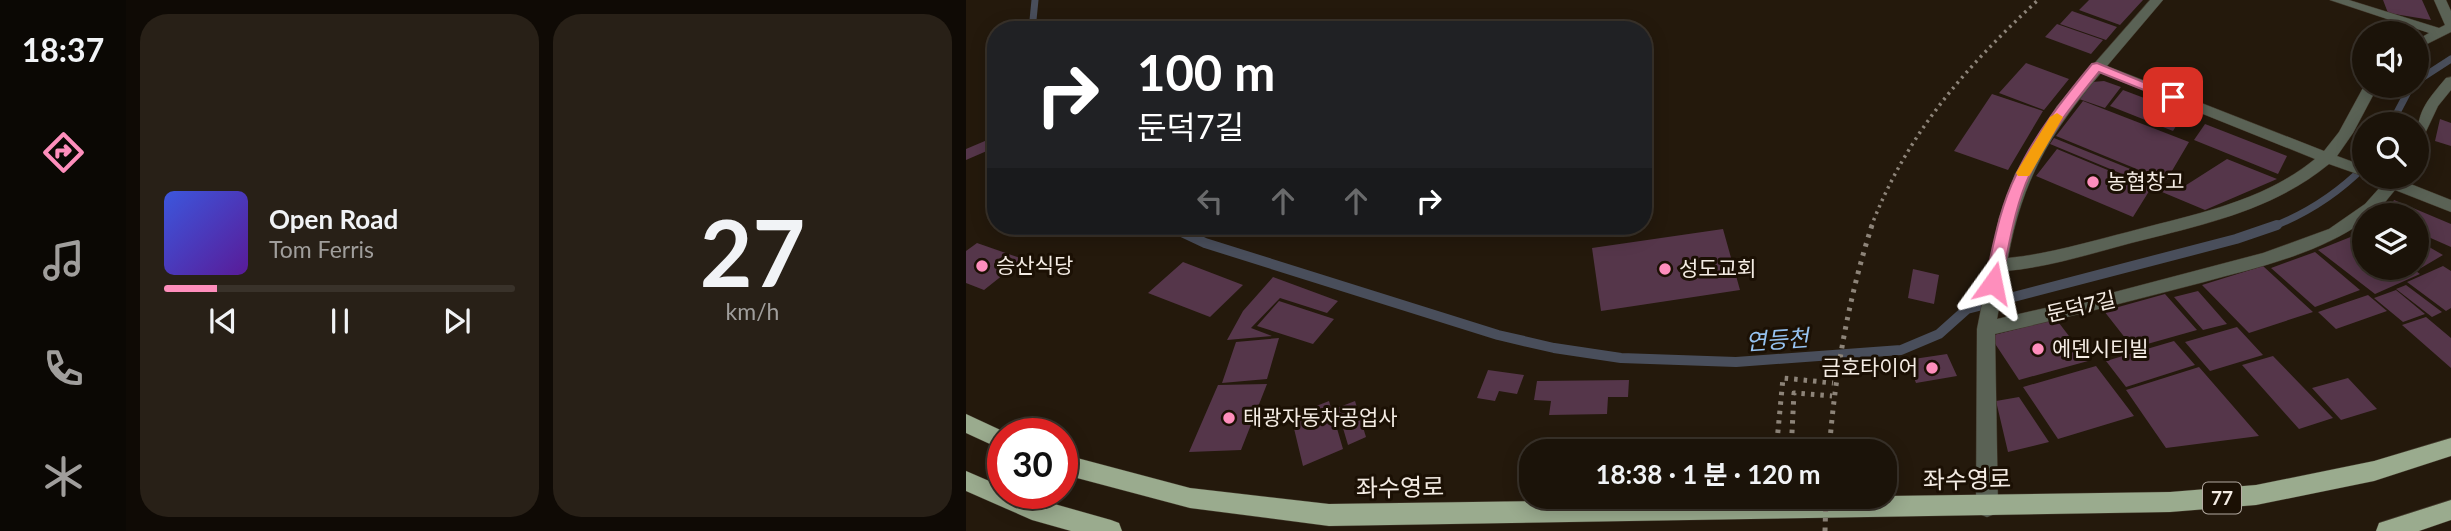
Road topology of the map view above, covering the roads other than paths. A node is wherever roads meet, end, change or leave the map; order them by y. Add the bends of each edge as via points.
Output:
1 (2157, 0) edge
2 (2336, 0) edge
3 (2440, 0) edge
4 (2447, 28) edge
5 (2429, 38) edge
6 (2097, 67) junction
7 (2451, 81) edge
8 (2364, 98) edge
9 (2428, 112) edge
10 (2327, 157) junction
11 (2352, 167) edge
12 (2387, 189) edge
13 (2414, 189) edge
14 (2451, 206) edge
15 (1994, 275) junction
16 (1986, 329) junction
17 (966, 423) edge
18 (987, 433) edge
19 (2451, 447) edge
20 (1078, 468) edge
21 (966, 481) edge
22 (1987, 507) junction
23 (2451, 510) edge
24 (1326, 523) edge
25 (1111, 531) edge
26 (2387, 531) edge

1 - 6 street
2 - 4 street
3 - 4 street
4 - 5 street
6 - 10 street
6 - 15 street via 2062,109 2023,174
7 - 9 street
8 - 10 street
10 - 11 street
10 - 15 street via 2270,195 2222,214
12 - 16 street, 둔덕7길 via 2371,208 2335,233 2267,258
13 - 14 street
15 - 16 street
16 - 22 street
17 - 18 main road
19 - 22 main road, 좌수영로 / 77 via 2374,471 2256,495
20 - 24 main road, 좌수영로 / 77 via 1190,498
21 - 25 main road via 1032,510
22 - 24 main road, 좌수영로 / 77
23 - 26 main road

